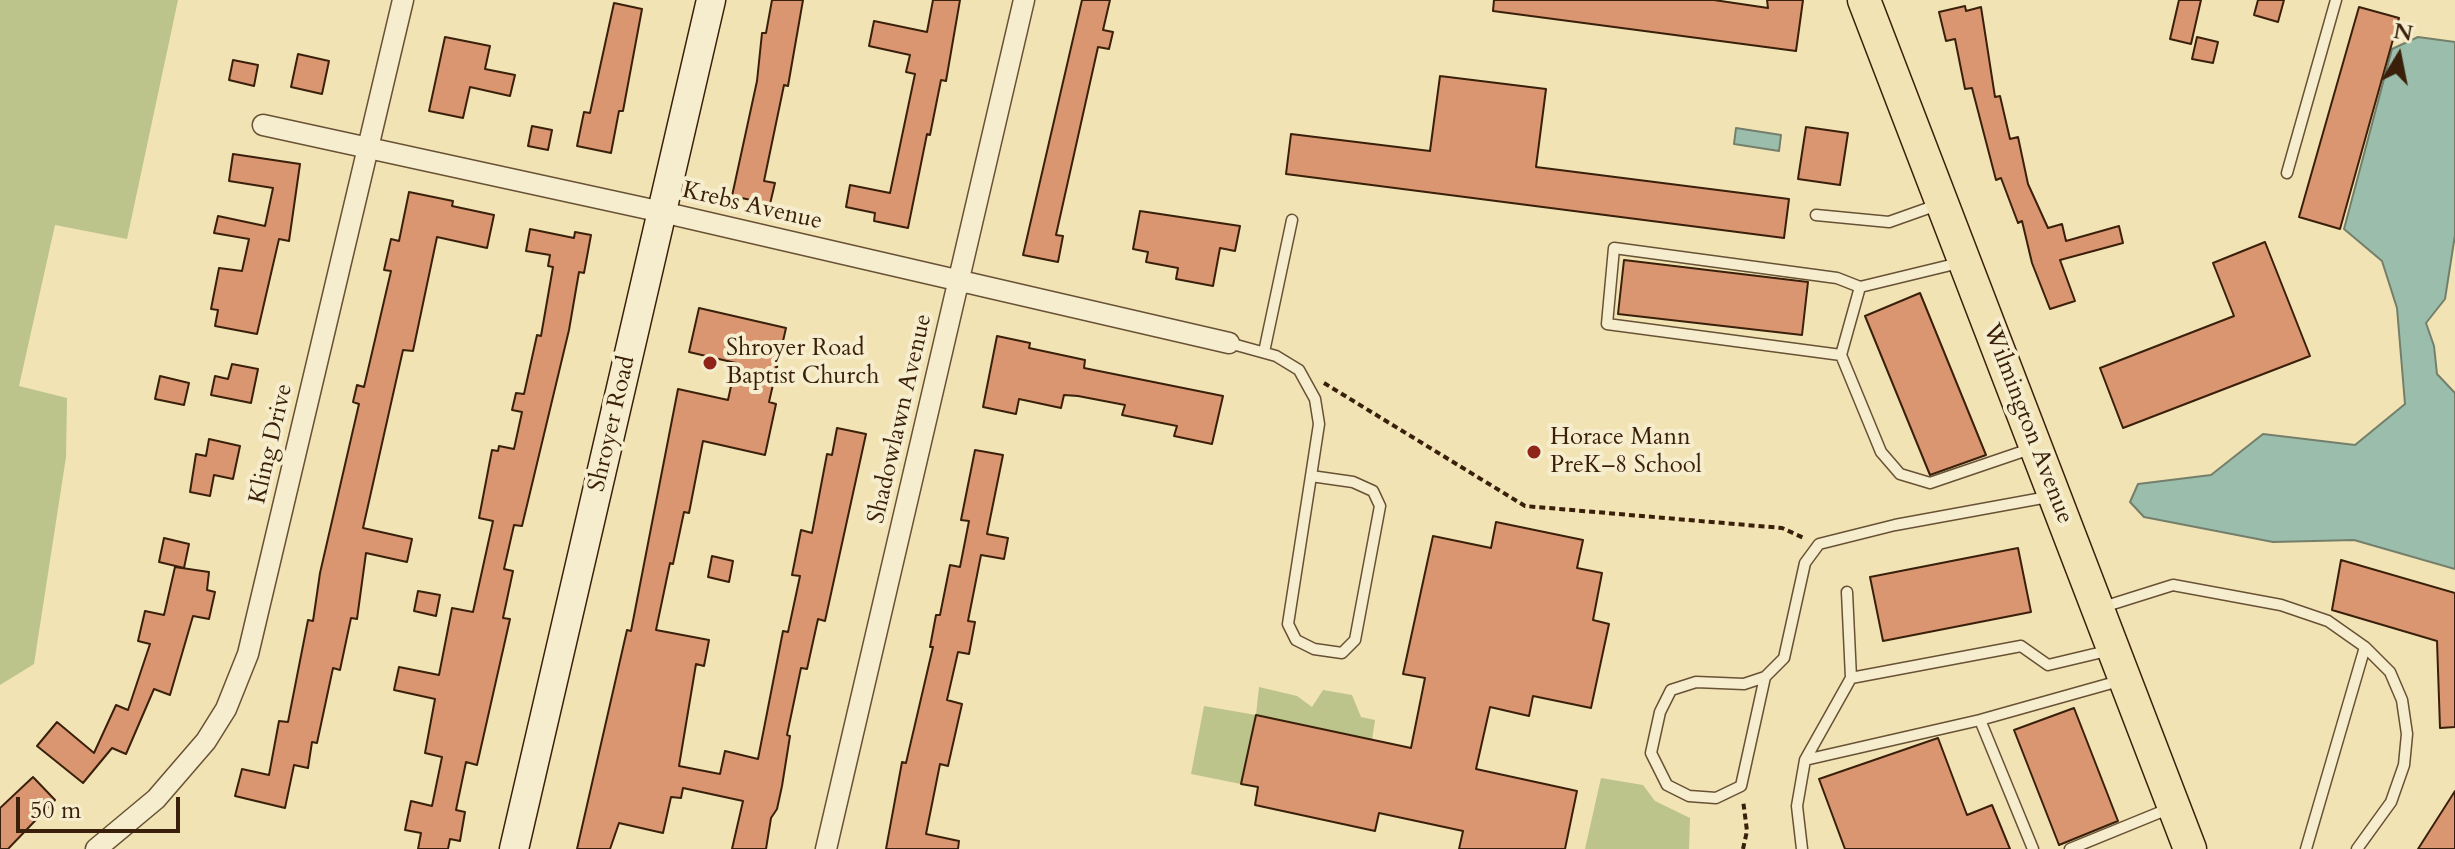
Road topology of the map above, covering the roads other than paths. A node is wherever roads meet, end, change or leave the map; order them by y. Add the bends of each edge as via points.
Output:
1 (403, 0) edge
2 (711, 0) edge
3 (1024, 0) edge
4 (1864, 0) edge
5 (2336, 0) edge
6 (263, 125) dead end
7 (368, 148) junction
8 (2287, 173) dead end
9 (1943, 203) junction
10 (662, 212) junction
11 (1816, 215) dead end
12 (1292, 220) dead end
13 (1965, 262) junction
14 (959, 280) junction
15 (1860, 287) junction
16 (1229, 343) joint
17 (1264, 352) junction
18 (1841, 355) junction
19 (2035, 447) junction
20 (1311, 476) junction
21 (2054, 496) junction
22 (1847, 592) dead end
23 (2097, 608) junction
24 (2365, 647) junction
25 (2113, 650) junction
26 (1765, 677) junction
27 (1851, 678) junction
28 (2124, 680) junction
29 (1980, 720) junction
30 (1805, 760) junction
31 (2173, 807) junction
32 (96, 849) edge
33 (514, 849) edge
34 (826, 849) edge
35 (1802, 849) edge
36 (2033, 849) edge
37 (2070, 849) edge
38 (2190, 849) edge
39 (2306, 849) edge
40 (2357, 849) edge

1 - 7 street, Kling Drive
2 - 10 main road, Shroyer Road
3 - 14 street, Shadowlawn Avenue
4 - 9 main road, Wilmington Avenue
5 - 8 lane
6 - 7 street, Krebs Avenue
7 - 10 street, Krebs Avenue
7 - 32 street, Kling Drive via 248,654 226,709 197,753 156,799
9 - 11 lane via 1889,222
9 - 13 main road, Wilmington Avenue
10 - 14 street, Krebs Avenue
10 - 33 main road, Shroyer Road
12 - 17 lane
13 - 15 lane
13 - 19 main road, Wilmington Avenue
14 - 16 street, Krebs Avenue
14 - 34 street, Shadowlawn Avenue
15 - 18 lane
15 - 18 lane via 1837,278 1614,248 1607,324
16 - 17 lane
17 - 20 lane via 1299,370 1315,399 1319,424
18 - 19 lane via 1881,452 1900,474 1930,483
19 - 21 main road, Wilmington Avenue
20 - 20 lane via 1288,624 1296,640 1342,653 1355,640 1380,506 1373,491 1353,482
21 - 23 main road, Wilmington Avenue
21 - 26 lane via 1819,544 1805,563 1784,658
22 - 27 lane
23 - 24 lane via 2173,585 2312,615
23 - 25 main road, Wilmington Avenue
24 - 39 lane
24 - 40 lane via 2390,672 2402,700 2407,734 2404,765 2391,802
25 - 27 lane via 2048,665 2021,646
25 - 28 main road, Wilmington Avenue
26 - 26 lane via 1744,684 1696,682 1671,690 1651,753 1667,785 1689,796 1716,798 1741,786
27 - 30 lane
28 - 29 lane
28 - 31 main road, Wilmington Avenue
29 - 30 lane
29 - 36 lane
30 - 35 lane via 1797,806
31 - 37 lane
31 - 38 main road, Wilmington Avenue

